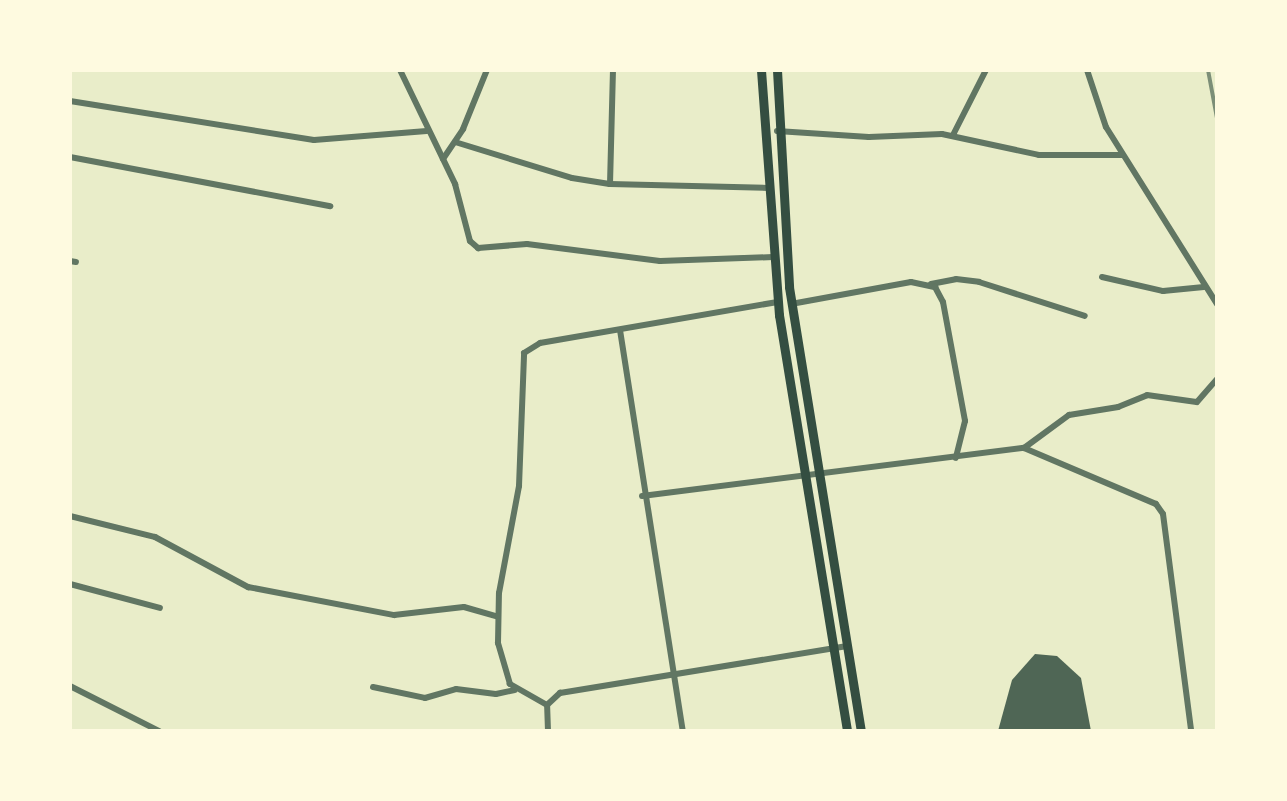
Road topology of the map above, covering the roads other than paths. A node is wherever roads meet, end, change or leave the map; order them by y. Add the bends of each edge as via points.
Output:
1 (400, 70) edge
2 (487, 70) edge
3 (613, 70) edge
4 (761, 70) edge
5 (777, 70) edge
6 (986, 70) edge
7 (1087, 70) edge
8 (70, 101) edge
9 (427, 131) junction
10 (777, 131) junction
11 (953, 135) junction
12 (455, 142) junction
13 (1122, 155) junction
14 (70, 157) edge
15 (443, 159) junction
16 (610, 184) junction
17 (769, 188) junction
18 (330, 206) dead end
19 (773, 257) junction
20 (1102, 277) dead end
21 (931, 284) junction
22 (1204, 287) junction
23 (777, 302) junction
24 (791, 304) junction
25 (1217, 304) edge
26 (1085, 316) dead end
27 (620, 330) junction
28 (1217, 379) edge
29 (1024, 448) junction
30 (956, 458) junction
31 (818, 471) junction
32 (804, 473) junction
33 (642, 496) junction
34 (70, 516) edge
35 (70, 584) edge
36 (160, 608) dead end
37 (498, 617) junction
38 (847, 646) junction
39 (832, 648) junction
40 (673, 673) junction
41 (70, 686) edge
42 (373, 687) dead end
43 (515, 690) junction
44 (547, 705) junction
45 (159, 731) edge
46 (548, 731) edge
47 (683, 731) edge
48 (847, 731) edge
49 (861, 731) edge
50 (1191, 731) edge

1 - 9 street
2 - 12 street
3 - 16 street
4 - 17 main road
5 - 10 main road
6 - 11 street
7 - 13 street via 1093,98
8 - 9 street via 314,140
9 - 15 street
10 - 11 street
10 - 24 main road
11 - 13 street via 1039,155
12 - 15 street
12 - 16 street via 572,178
13 - 22 street
14 - 18 street
15 - 19 street via 470,241 478,248 527,244 660,261
16 - 17 street
17 - 19 main road
19 - 23 main road
20 - 22 street via 1163,291
21 - 24 street via 911,282
21 - 26 street via 979,282
21 - 30 street via 943,302 962,399 964,431
22 - 25 street
23 - 27 street
23 - 32 main road
24 - 31 main road
27 - 33 street
27 - 37 street via 540,343 524,353 519,486
28 - 29 street via 1197,402 1147,395 1118,407 1069,415
29 - 30 street
29 - 50 street via 1160,507
30 - 31 street
31 - 32 street
31 - 38 main road
32 - 33 street
32 - 39 main road
33 - 40 street
34 - 37 street via 155,537 248,587 394,615 464,607
35 - 36 street
37 - 43 street via 500,655
38 - 39 street
38 - 49 main road
39 - 40 street
39 - 48 main road
40 - 44 street via 560,693
40 - 47 street
41 - 45 street
42 - 43 street via 425,698 463,689 496,694
43 - 44 street
44 - 46 street

